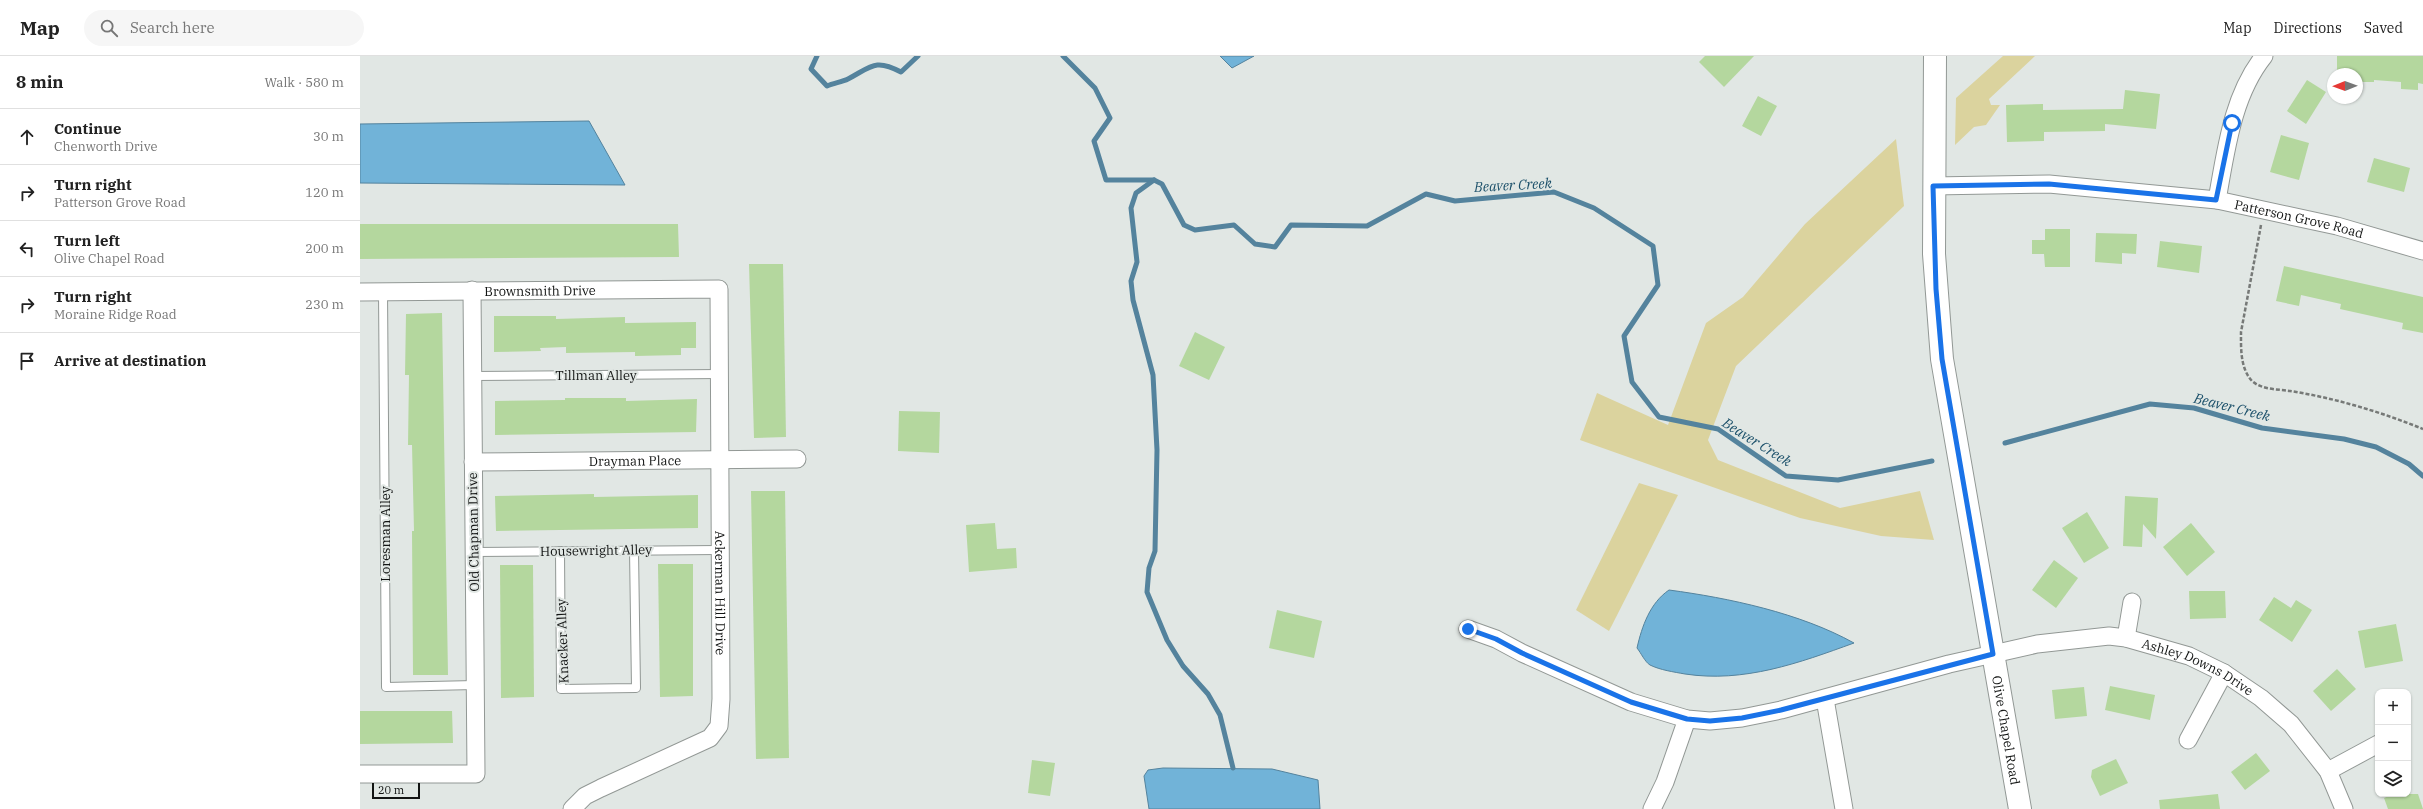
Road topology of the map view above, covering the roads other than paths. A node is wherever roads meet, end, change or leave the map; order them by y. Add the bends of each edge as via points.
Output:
1 (1935, 56) edge
2 (2264, 56) edge
3 (1933, 186) junction
4 (2216, 200) junction
5 (2423, 251) edge
6 (719, 289) joint
7 (472, 290) junction
8 (360, 292) edge
9 (383, 292) junction
10 (720, 374) junction
11 (473, 376) junction
12 (797, 460) dead end
13 (720, 461) junction
14 (473, 462) junction
15 (634, 550) junction
16 (719, 550) junction
17 (560, 551) junction
18 (474, 552) junction
19 (2132, 602) dead end
20 (1468, 629) dead end
21 (2126, 638) junction
22 (1993, 654) junction
23 (2224, 673) junction
24 (475, 685) junction
25 (1825, 699) junction
26 (1687, 719) junction
27 (2188, 740) dead end
28 (2375, 746) edge
29 (2328, 771) junction
30 (360, 774) edge
31 (572, 809) edge
32 (1652, 809) edge
33 (1844, 809) edge
34 (2020, 809) edge
35 (2344, 809) edge

1 - 3 main road, Olive Chapel Road
2 - 4 street via 2250,78 2232,123
3 - 4 street, Patterson Grove Road via 2049,184
3 - 22 main road, Olive Chapel Road via 1942,359
4 - 5 street, Patterson Grove Road via 2337,226
6 - 7 street, Brownsmith Drive
6 - 10 street, Ackerman Hill Drive
7 - 9 street, Brownsmith Drive
7 - 11 street, Old Chapman Drive
8 - 9 street, Brownsmith Drive
9 - 24 lane, Loresman Alley via 386,687
10 - 11 lane, Tillman Alley
10 - 13 street, Ackerman Hill Drive
11 - 14 street, Old Chapman Drive
12 - 13 street, Drayman Place
13 - 14 street, Drayman Place
13 - 16 street, Ackerman Hill Drive
14 - 18 street, Old Chapman Drive
15 - 16 lane, Housewright Alley
15 - 17 lane, Housewright Alley
15 - 17 lane, Knacker Alley via 636,688 561,689
16 - 31 street, Ackerman Hill Drive via 719,726 710,738 585,796
17 - 18 lane, Housewright Alley
18 - 24 street, Old Chapman Drive
19 - 21 street
20 - 26 street, Ashley Downs Drive via 1496,639 1631,702
21 - 22 street, Ashley Downs Drive via 2109,636 2060,641
21 - 23 street, Ashley Downs Drive via 2189,656
22 - 25 street, Ashley Downs Drive
22 - 34 main road, Olive Chapel Road
23 - 27 street
23 - 29 street, Ashley Downs Drive via 2261,698 2291,724
24 - 30 street, Old Chapman Drive via 476,774
25 - 26 street, Ashley Downs Drive via 1742,718 1710,721
25 - 33 street
26 - 32 street via 1665,782
28 - 29 street
29 - 35 street, Ashley Downs Drive

